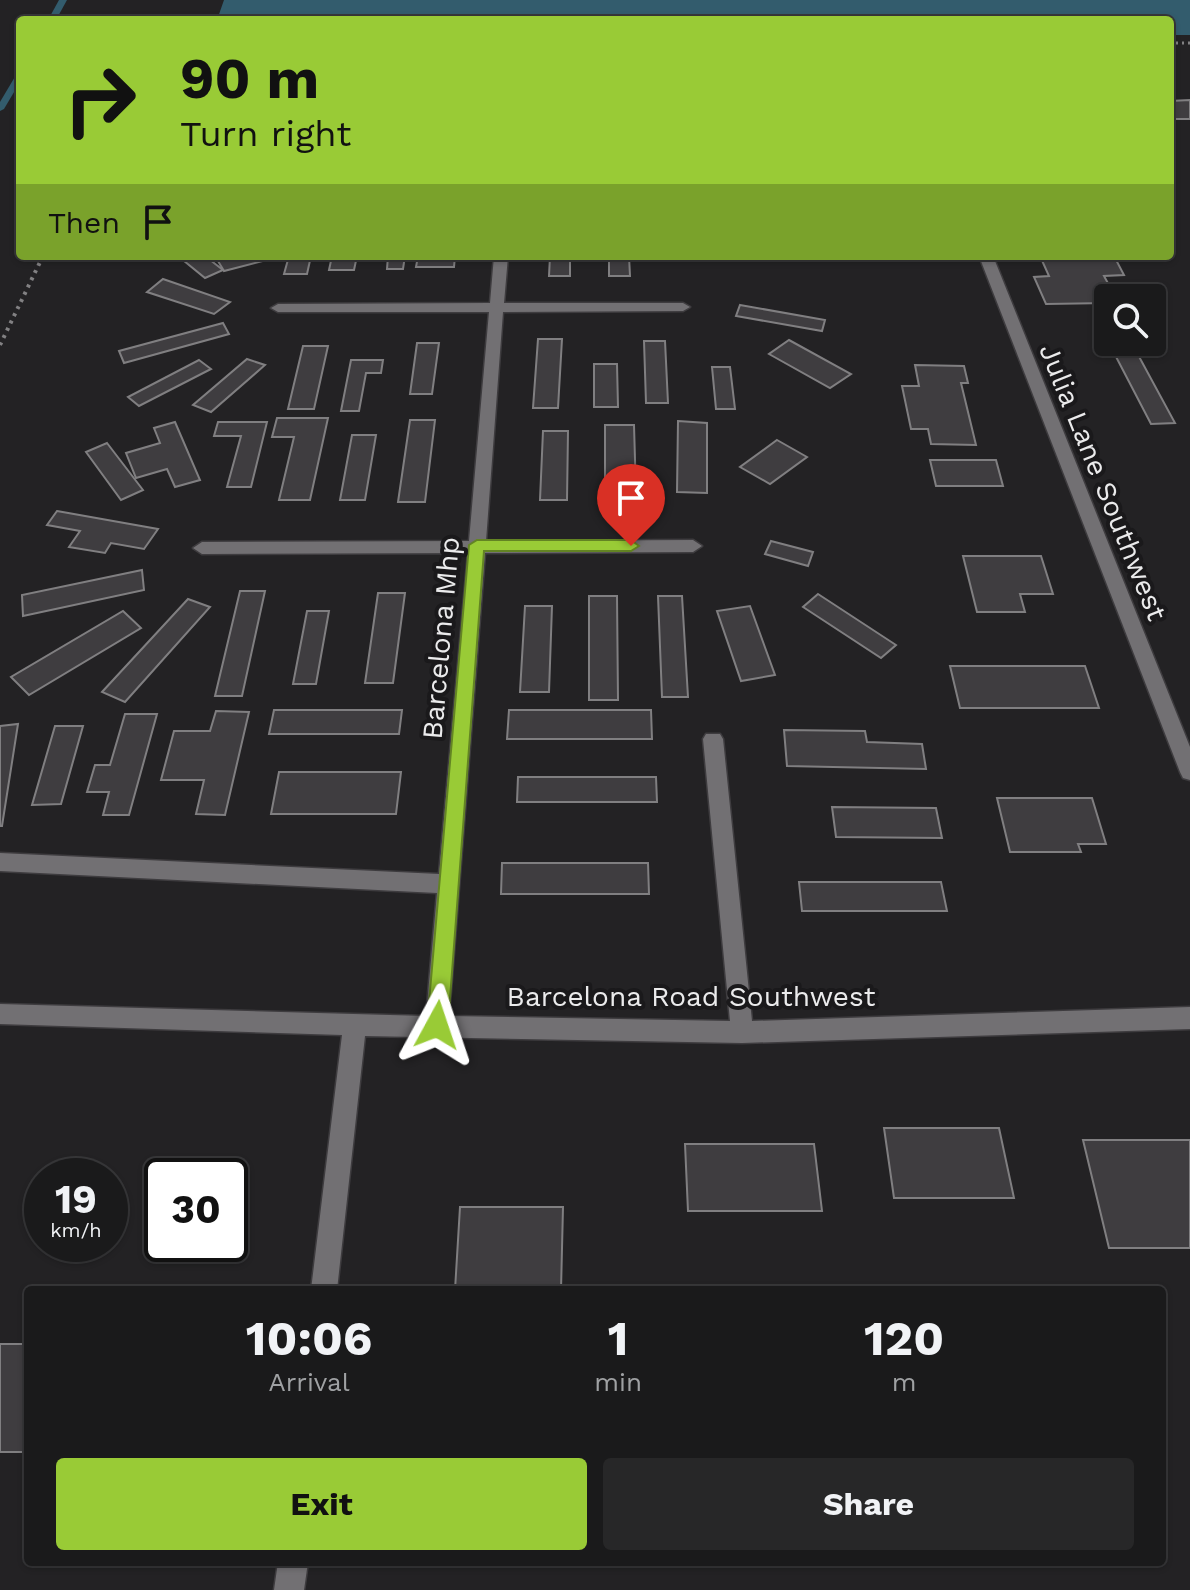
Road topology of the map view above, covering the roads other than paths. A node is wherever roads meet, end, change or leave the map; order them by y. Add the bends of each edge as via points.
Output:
1 (501, 260) edge
2 (988, 260) edge
3 (497, 306) junction
4 (683, 307) dead end
5 (278, 308) dead end
6 (477, 545) junction
7 (693, 546) dead end
8 (202, 548) dead end
9 (713, 739) dead end
10 (1190, 772) edge
11 (0, 862) edge
12 (449, 884) junction
13 (0, 1014) edge
14 (1190, 1018) edge
15 (355, 1025) junction
16 (437, 1025) junction
17 (742, 1032) junction
18 (324, 1286) edge
19 (292, 1566) edge
20 (289, 1590) edge

1 - 3 street, Barcelona Mhp
2 - 10 street, Julia Lane Southwest
3 - 4 street
3 - 5 street
3 - 6 street, Barcelona Mhp
6 - 7 street
6 - 8 street
6 - 12 street, Barcelona Mhp
9 - 17 street
11 - 12 street
12 - 16 street, Barcelona Mhp
13 - 15 street, Barcelona Road Southwest
14 - 17 street, Barcelona Road Southwest
15 - 16 street, Barcelona Road Southwest
15 - 18 street
16 - 17 street, Barcelona Road Southwest
19 - 20 street

